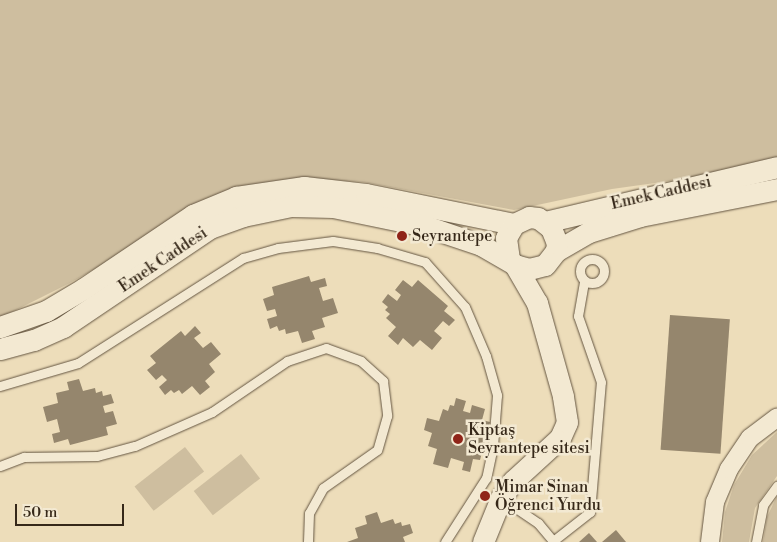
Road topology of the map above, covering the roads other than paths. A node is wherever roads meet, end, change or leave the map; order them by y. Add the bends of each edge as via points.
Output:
1 (777, 167) edge
2 (777, 189) edge
3 (545, 222) junction
4 (514, 224) junction
5 (554, 255) junction
6 (512, 262) junction
7 (584, 281) dead end
8 (537, 303) junction
9 (0, 327) edge
10 (0, 348) edge
11 (0, 386) edge
12 (777, 418) edge
13 (0, 466) edge
14 (777, 486) edge
15 (501, 498) junction
16 (308, 542) edge
17 (445, 542) edge
18 (483, 542) edge
19 (710, 542) edge
20 (756, 542) edge

1 - 3 street, Emek Caddesi
2 - 5 street, Emek Caddesi via 640,216 589,232
3 - 4 street, Emek Caddesi via 530,218
3 - 5 street via 555,235
4 - 6 street via 506,238
4 - 9 street, Emek Caddesi via 366,194 304,187 236,197 193,215 46,310
5 - 6 street, Emek Caddesi via 538,268
5 - 8 street
6 - 8 street
6 - 10 street, Emek Caddesi via 481,245 425,226 333,207 291,206 243,216 210,228 63,327 34,340
7 - 15 lane via 578,316 601,382 590,512 553,541 538,523
8 - 15 street via 567,422 560,438 513,481
11 - 17 lane via 78,364 243,258 278,248 333,241 377,248 425,262 465,307 486,356 497,395 493,446 486,478
12 - 19 street via 750,438 728,469 715,502
13 - 16 lane via 24,457 97,456 136,446 212,412 288,361 326,348 361,361 383,381 387,416 377,450 323,488 309,513
14 - 20 lane via 763,506
15 - 18 street

